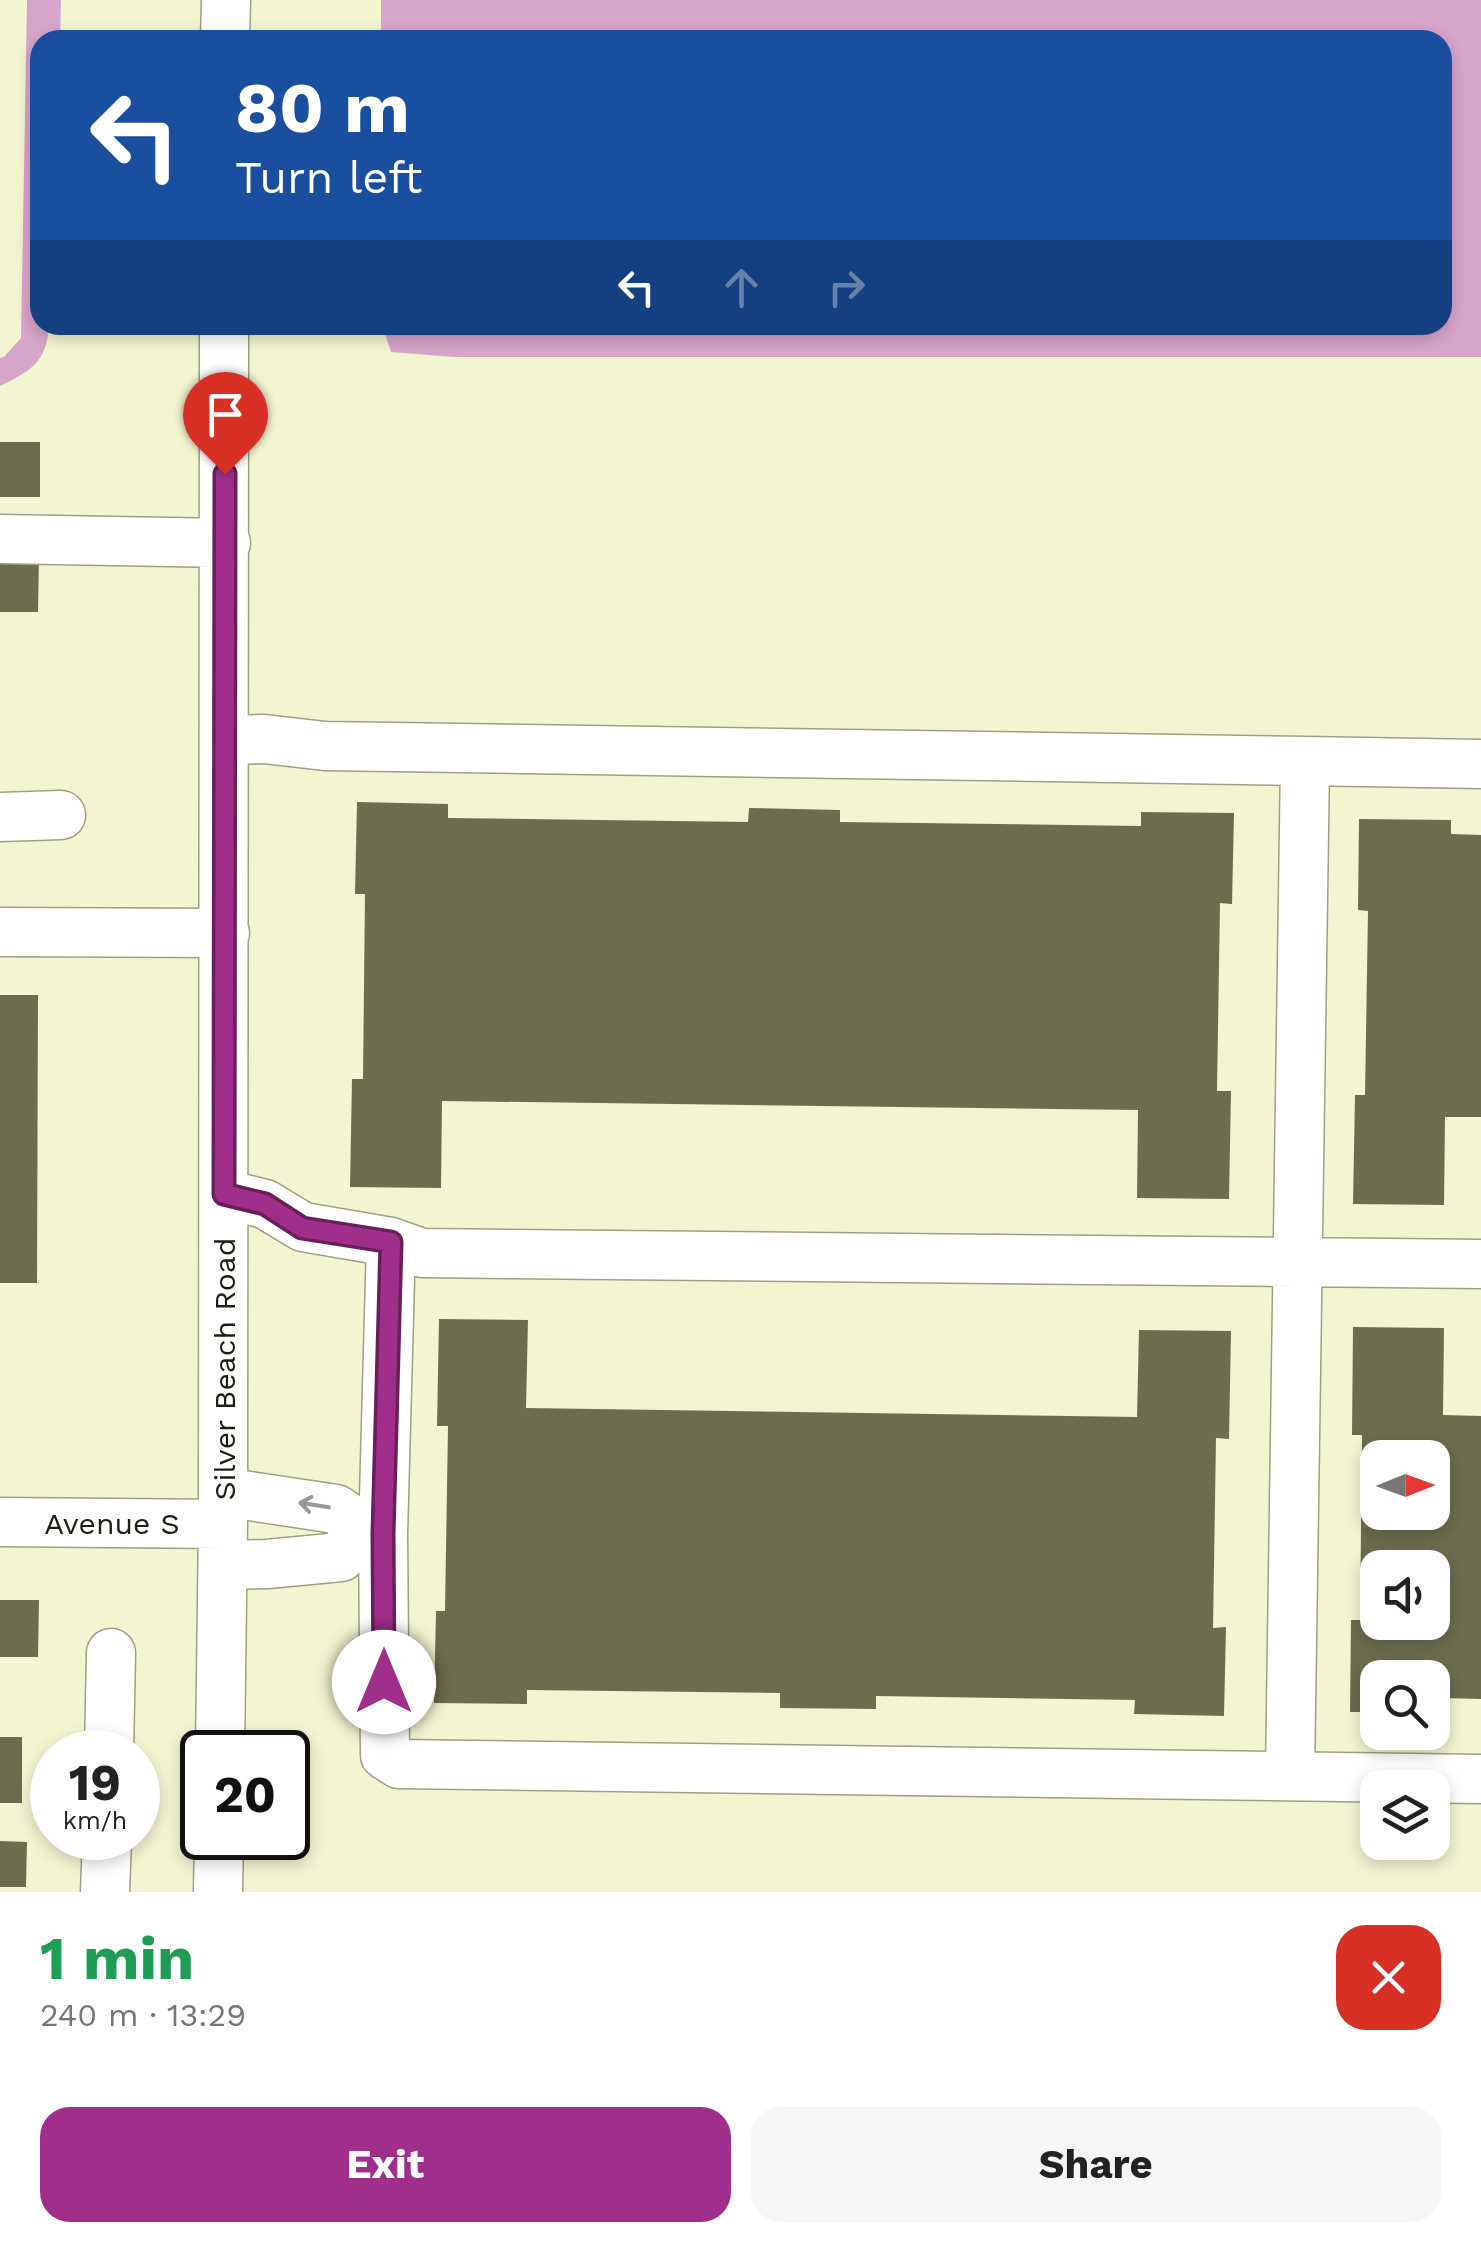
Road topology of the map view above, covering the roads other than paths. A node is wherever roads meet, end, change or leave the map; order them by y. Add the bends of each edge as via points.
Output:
1 (226, 0) edge
2 (225, 30) edge
3 (224, 335) edge
4 (0, 540) edge
5 (226, 543) junction
6 (226, 740) junction
7 (1305, 760) junction
8 (1481, 764) edge
9 (62, 815) dead end
10 (0, 817) edge
11 (0, 932) edge
12 (224, 933) junction
13 (224, 1194) junction
14 (391, 1242) junction
15 (1299, 1262) junction
16 (1481, 1264) edge
17 (0, 1522) edge
18 (223, 1527) junction
19 (370, 1533) junction
20 (111, 1653) dead end
21 (109, 1730) edge
22 (220, 1730) edge
23 (1290, 1776) junction
24 (1481, 1779) edge
25 (107, 1860) edge
26 (218, 1860) edge
27 (106, 1892) edge
28 (218, 1892) edge

1 - 2 street
3 - 5 street, Silver Beach Road
4 - 5 street
5 - 6 street, Silver Beach Road
6 - 7 street
6 - 12 street, Silver Beach Road
7 - 8 street
7 - 15 street
9 - 10 street
11 - 12 street
12 - 13 street, Silver Beach Road
13 - 14 street via 265,1204 302,1228
13 - 18 street, Silver Beach Road
14 - 15 street via 422,1253
14 - 19 street
15 - 16 street
15 - 23 street
17 - 18 street, Avenue S
19 -> 18 street via 336,1509 266,1497
18 - 19 street via 267,1564 341,1557
18 - 22 street, Silver Beach Road
19 - 23 street via 385,1756 399,1764
20 - 21 street
23 - 24 street
25 - 27 street
26 - 28 street

